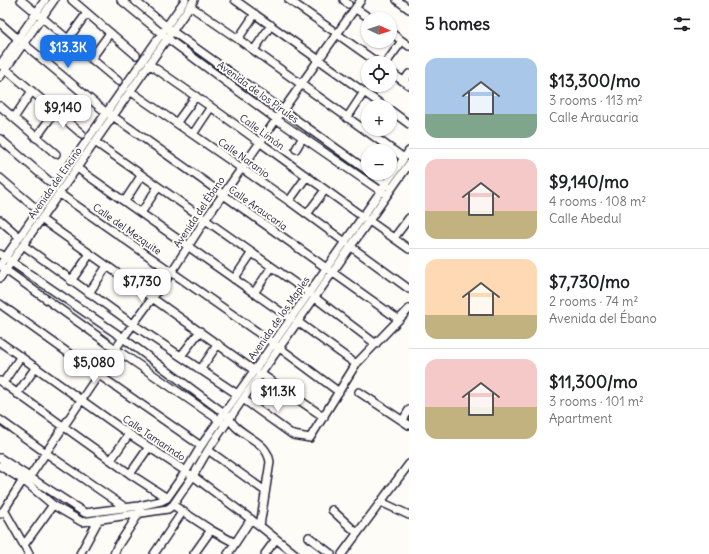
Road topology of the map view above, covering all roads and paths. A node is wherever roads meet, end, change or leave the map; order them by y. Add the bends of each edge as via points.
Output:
1 (21, 0) edge
2 (45, 0) edge
3 (54, 0) edge
4 (72, 0) edge
5 (122, 0) edge
6 (134, 0) edge
7 (236, 0) edge
8 (289, 0) edge
9 (361, 0) edge
10 (399, 0) edge
11 (190, 2) edge
12 (409, 8) edge
13 (356, 9) junction
14 (361, 12) edge
15 (87, 13) junction
16 (39, 14) junction
17 (256, 14) junction
18 (0, 23) edge
19 (271, 25) junction
20 (169, 29) junction
21 (334, 32) junction
22 (110, 33) junction
23 (165, 35) junction
24 (397, 37) edge
25 (68, 39) junction
26 (238, 39) junction
27 (21, 41) junction
28 (402, 41) junction
29 (409, 46) edge
30 (254, 50) junction
31 (136, 55) dead end
32 (368, 56) edge
33 (391, 56) edge
34 (92, 59) junction
35 (319, 60) junction
36 (149, 64) junction
37 (2, 66) edge
38 (409, 74) edge
39 (0, 76) edge
40 (397, 77) edge
41 (118, 81) dead end
42 (406, 83) edge
43 (300, 85) junction
44 (361, 90) edge
45 (32, 91) junction
46 (130, 91) junction
47 (364, 92) joint
48 (196, 96) junction
49 (375, 100) edge
50 (0, 106) edge
51 (211, 107) junction
52 (56, 110) junction
53 (282, 111) junction
54 (107, 112) junction
55 (397, 115) edge
56 (14, 118) junction
57 (347, 118) junction
58 (276, 119) junction
59 (177, 122) junction
60 (409, 124) edge
61 (361, 127) edge
62 (82, 134) dead end
63 (193, 134) junction
64 (374, 136) edge
65 (303, 137) junction
66 (36, 138) junction
67 (0, 140) edge
68 (95, 142) junction
69 (259, 143) junction
70 (296, 149) dead end
71 (409, 151) edge
72 (56, 154) dead end
73 (406, 161) edge
74 (361, 166) edge
75 (77, 168) junction
76 (241, 169) junction
77 (142, 176) junction
78 (307, 176) junction
79 (0, 178) edge
80 (380, 180) edge
81 (50, 182) dead end
82 (389, 186) junction
83 (158, 188) junction
84 (325, 190) junction
85 (384, 193) junction
86 (60, 194) junction
87 (222, 195) junction
88 (125, 201) junction
89 (289, 201) junction
90 (33, 206) dead end
91 (141, 213) junction
92 (307, 214) junction
93 (366, 218) junction
94 (409, 218) edge
95 (41, 219) junction
96 (0, 220) edge
97 (205, 220) junction
98 (17, 235) dead end
99 (394, 238) junction
100 (348, 244) junction
101 (23, 245) junction
102 (188, 246) junction
103 (409, 249) edge
104 (90, 254) junction
105 (251, 254) junction
106 (6, 258) edge
107 (107, 266) junction
108 (2, 267) edge
109 (271, 268) junction
110 (330, 270) junction
111 (171, 273) junction
112 (0, 278) edge
113 (234, 279) junction
114 (71, 280) junction
115 (409, 289) edge
116 (88, 293) junction
117 (254, 293) junction
118 (311, 295) junction
119 (153, 298) junction
120 (0, 304) edge
121 (409, 309) edge
122 (294, 320) junction
123 (398, 320) junction
124 (134, 325) junction
125 (200, 331) junction
126 (124, 338) junction
127 (0, 342) edge
128 (218, 344) junction
129 (376, 344) junction
130 (276, 346) junction
131 (117, 350) junction
132 (21, 356) junction
133 (181, 356) junction
134 (356, 364) junction
135 (36, 367) junction
136 (200, 370) junction
137 (258, 372) junction
138 (99, 375) junction
139 (1, 382) edge
140 (339, 392) junction
141 (359, 392) dead end
142 (17, 394) junction
143 (240, 396) junction
144 (82, 400) junction
145 (409, 410) edge
146 (227, 415) junction
147 (324, 417) junction
148 (0, 420) edge
149 (222, 422) junction
150 (406, 422) edge
151 (235, 426) junction
152 (64, 427) junction
153 (129, 434) junction
154 (201, 446) junction
155 (149, 447) junction
156 (208, 450) junction
157 (46, 453) junction
158 (0, 458) edge
159 (111, 460) junction
160 (409, 464) edge
161 (0, 466) edge
162 (186, 471) junction
163 (130, 474) junction
164 (406, 475) edge
165 (193, 476) junction
166 (26, 479) junction
167 (265, 490) junction
168 (167, 498) junction
169 (381, 502) junction
170 (173, 504) junction
171 (53, 505) junction
172 (126, 508) junction
173 (139, 509) junction
174 (332, 510) dead end
175 (184, 511) junction
176 (2, 512) edge
177 (409, 515) edge
178 (100, 519) junction
179 (251, 519) junction
180 (260, 526) junction
181 (211, 530) junction
182 (357, 533) junction
183 (309, 537) dead end
184 (276, 539) junction
185 (235, 543) junction
186 (24, 545) junction
187 (29, 554) edge
188 (80, 554) edge
189 (114, 554) edge
190 (154, 554) edge
191 (194, 554) edge
192 (228, 554) edge
193 (266, 554) edge
194 (295, 554) edge
195 (331, 554) edge
196 (342, 554) edge

1 - 16 street
2 - 16 street
3 - 16 street
4 - 15 street
5 - 23 street, Avenida de los Pirules
6 - 20 street, Avenida de los Pirules
7 - 17 street
8 - 21 street
9 - 13 street, Avenida del Ébano
10 - 12 street
11 - 20 street, Avenida del Encino
11 - 26 street
13 - 14 street
13 - 21 street, Avenida del Ébano
15 - 22 street
15 - 25 street
16 - 25 street
16 - 27 street
17 - 19 street
17 - 26 street
18 - 27 street, Calle Araucaria
19 - 30 street
19 - 35 street
20 - 23 street, Avenida del Encino
20 - 53 street, Avenida de los Pirules
21 - 32 street
21 - 35 street, Avenida del Ébano
22 - 31 street
22 - 34 street
23 - 36 street, Avenida del Encino
23 - 54 street, Avenida del Encino
23 - 58 street, Avenida de los Pirules
24 - 28 street
25 - 34 street
26 - 30 street
27 - 37 street
27 - 54 street, Calle Araucaria
28 - 29 street
28 - 33 street
30 - 43 street
34 - 41 street
35 - 43 street, Avenida del Ébano
35 - 44 street
36 - 46 street, Avenida del Encino
36 - 48 street, Calle Limón
37 - 39 street
37 - 45 street
38 - 42 street
40 - 42 street
43 - 53 street, Avenida del Ébano
43 - 57 street
45 - 52 street
45 - 56 street
46 - 54 street, Avenida del Encino
46 - 59 street, Calle Naranjo
47 - 49 street
47 - 57 street
48 - 51 street, Calle Limón
48 - 59 street
50 - 56 street
51 - 63 street
51 - 69 street, Calle Limón
52 - 62 street
52 - 66 street
53 - 58 street, Avenida del Ébano
53 - 74 street, Avenida de los Pirules
54 - 68 street, Avenida del Encino
54 - 87 street, Calle Araucaria
54 - 106 street, Avenida del Encino
55 - 60 street
56 - 66 street
57 - 61 street
58 - 65 street, Avenida de los Pirules
58 - 69 street, Avenida del Ébano
59 - 63 street, Calle Naranjo
63 - 76 street, Calle Naranjo
64 - 73 street
65 - 70 street
65 - 85 street, Avenida de los Pirules
66 - 72 street
67 - 81 street
68 - 75 street, Avenida del Encino
68 - 77 street
69 - 76 street, Avenida del Ébano
69 - 78 street, Calle Limón
71 - 73 street, Avenida de los Maples
73 - 82 street, Avenida de los Maples
75 - 86 street, Avenida del Encino
75 - 88 street
76 - 87 street, Avenida del Ébano
76 - 89 street, Calle Naranjo
77 - 83 street
77 - 88 street
78 - 84 street, Calle Limón
78 - 89 street
79 - 90 street
80 - 82 street, Avenida de los Pirules
82 - 85 street, Avenida de los Maples
83 - 91 street
83 - 97 street
84 - 92 street
84 - 93 street, Calle Limón
85 - 93 street, Avenida de los Maples
86 - 95 street, Avenida del Encino
86 - 111 street, Calle del Mezquite
87 - 97 street, Avenida del Ébano
87 - 110 street, Calle Araucaria
88 - 91 street
89 - 92 street, Calle Naranjo
91 - 102 street
92 - 100 street, Calle Naranjo
93 - 99 street, Calle Limón
93 - 100 street, Avenida de los Maples
94 - 99 street
95 - 101 street, Avenida del Encino
95 - 104 street
96 - 98 street
97 - 102 street, Avenida del Ébano
97 - 105 street
99 - 103 street, Calle Limón
100 - 110 street, Avenida de los Maples
100 - 115 street, Calle Naranjo
101 - 106 street, Avenida del Encino
101 - 114 street
102 - 111 street, Avenida del Ébano
102 - 113 street
104 - 107 street
104 - 114 street
105 - 109 street
105 - 113 street
106 - 108 street, Avenida del Encino
106 - 126 street
107 - 116 street
107 - 119 street
108 - 112 street, Avenida del Encino
108 - 131 street
109 - 117 street
109 - 118 street
110 - 118 street, Avenida de los Maples
110 - 123 street, Calle Araucaria
111 - 119 street, Avenida del Ébano
111 - 130 street, Calle del Mezquite
113 - 117 street
114 - 116 street
116 - 124 street
117 - 122 street
118 - 122 street, Avenida de los Maples
118 - 129 street
119 - 124 street, Avenida del Ébano
119 - 125 street
120 - 138 street
121 - 123 street
122 - 130 street, Avenida de los Maples
122 - 134 street
123 - 129 street
124 - 126 street, Avenida del Ébano
124 - 133 street
125 - 128 street
125 - 133 street
126 - 131 street, Avenida del Ébano
126 - 146 street
127 - 132 street, Calle Tamarindo
128 - 136 street
128 - 137 street
129 - 134 street
130 - 137 street, Avenida de los Maples
130 - 140 street, Calle del Mezquite
131 - 138 street, Avenida del Ébano
131 - 149 street
132 - 135 street, Calle Tamarindo
132 - 139 street
133 - 136 street
134 - 140 street
135 - 142 street
135 - 144 street, Calle Tamarindo
136 - 143 street
137 - 143 street, Avenida de los Maples
137 - 147 street
138 - 144 street, Avenida del Ébano
138 - 154 street
139 - 142 street
140 - 147 street
141 - 150 street
142 - 152 street
143 - 146 street, Avenida de los Maples
143 - 147 street via 293,435 310,438
144 - 152 street, Avenida del Ébano
144 - 153 street, Calle Tamarindo
145 - 150 street
146 - 149 street, Avenida de los Maples
146 - 151 street
148 - 157 street
149 - 151 street
149 - 154 street, Avenida de los Maples
149 - 156 street, Avenida de los Maples
151 - 167 street via 268,454 270,462
152 - 157 street, Avenida del Ébano
152 - 159 street
153 - 155 street, Calle Tamarindo
153 - 159 street
154 - 162 street, Avenida de los Maples
155 - 162 street, Calle Tamarindo
155 - 163 street
156 - 165 street, Avenida de los Maples
156 - 167 street
157 - 166 street, Avenida del Ébano
157 - 172 street
158 - 166 street
159 - 163 street
160 - 164 street
161 - 166 street
162 - 165 street, Calle Tamarindo
162 - 168 street, Avenida de los Maples
163 - 168 street
164 - 169 street
165 - 170 street, Avenida de los Maples
165 - 179 street, Calle Tamarindo
166 - 171 street
166 - 172 street via 85,514
166 - 176 street, Avenida del Ébano
167 - 180 street
168 - 173 street
169 - 177 street
169 - 182 street
170 - 173 street via 168,509
170 - 175 street
171 - 178 street via 82,522
171 - 186 street
172 - 173 street
173 - 178 street
173 - 189 street
174 - 182 street
175 - 181 street
175 - 190 street
176 - 186 street
178 - 188 street
179 - 180 street, Calle Tamarindo
179 - 185 street
180 - 184 street, Calle Tamarindo
181 - 185 street
181 - 191 street
182 - 196 street
183 - 195 street
184 - 193 street
184 - 194 street, Calle Tamarindo
185 - 192 street
186 - 187 street

